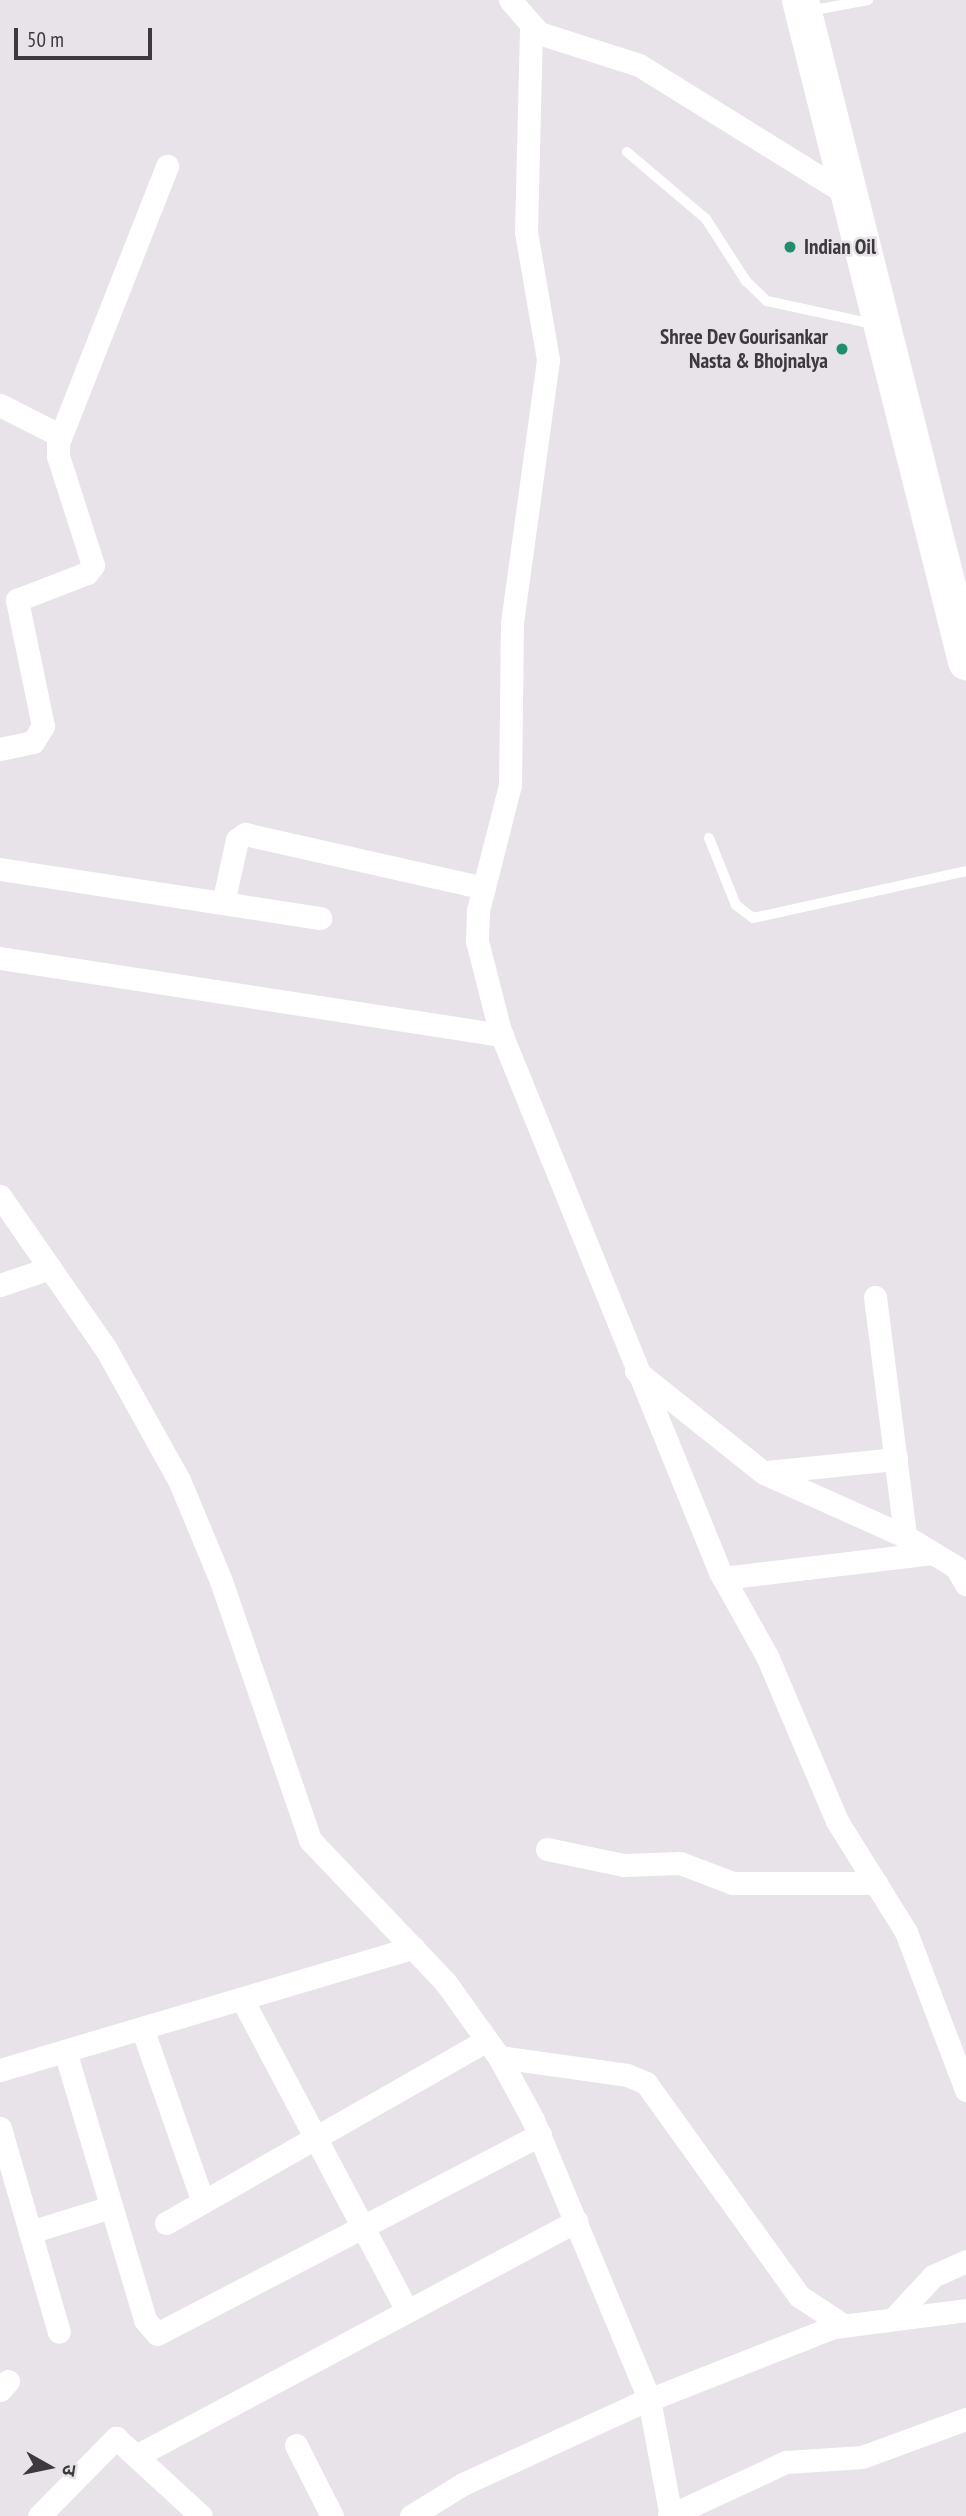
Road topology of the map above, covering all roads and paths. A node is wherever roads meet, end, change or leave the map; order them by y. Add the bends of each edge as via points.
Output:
1 (510, 0) edge
2 (868, 0) edge
3 (802, 6) edge
4 (531, 28) junction
5 (627, 152) dead end
6 (167, 166) dead end
7 (850, 196) junction
8 (883, 326) junction
9 (0, 405) edge
10 (61, 436) junction
11 (959, 597) edge
12 (966, 661) edge
13 (0, 749) edge
14 (709, 838) dead end
15 (0, 869) edge
16 (966, 871) edge
17 (484, 888) junction
18 (223, 903) junction
19 (320, 918) dead end
20 (0, 958) edge
21 (502, 1035) junction
22 (0, 1196) edge
23 (50, 1268) junction
24 (0, 1285) edge
25 (875, 1297) dead end
26 (634, 1369) junction
27 (896, 1458) junction
28 (764, 1473) junction
29 (905, 1536) junction
30 (933, 1553) junction
31 (723, 1578) junction
32 (966, 1584) edge
33 (547, 1849) dead end
34 (876, 1883) junction
35 (413, 1948) junction
36 (242, 1999) junction
37 (142, 2028) junction
38 (493, 2048) junction
39 (65, 2051) junction
40 (0, 2070) edge
41 (966, 2090) edge
42 (0, 2128) edge
43 (540, 2135) junction
44 (315, 2137) junction
45 (203, 2202) junction
46 (111, 2207) junction
47 (577, 2221) junction
48 (166, 2224) dead end
49 (363, 2228) junction
50 (30, 2232) junction
51 (966, 2261) edge
52 (966, 2310) edge
53 (407, 2311) junction
54 (894, 2318) junction
55 (842, 2325) junction
56 (59, 2332) dead end
57 (649, 2399) junction
58 (966, 2419) edge
59 (296, 2445) dead end
60 (138, 2455) junction
61 (51, 2512) edge
62 (201, 2516) edge
63 (332, 2516) edge
64 (411, 2516) edge
65 (671, 2516) edge

1 - 4 street
2 - 3 lane
3 - 7 highway
4 - 7 street via 639,65
4 - 17 street via 526,232 548,360 512,623 510,785
5 - 8 lane via 706,219 746,281 767,301
6 - 10 street
7 - 8 highway
8 - 11 highway
9 - 10 street
10 - 13 street via 58,457 93,565 85,574 17,600 43,726 33,742
11 - 12 highway
14 - 16 lane via 740,912 760,919
15 - 18 street
17 - 18 street via 245,834 237,840
17 - 21 street via 477,941
18 - 19 street
20 - 21 street
21 - 26 street
22 - 23 street
23 - 24 street
23 - 35 street via 131,1389 179,1480 221,1581 310,1840
25 - 27 street
26 - 28 street
26 - 31 street
27 - 28 street
27 - 29 street
28 - 29 street
29 - 30 street
30 - 31 street
30 - 32 street via 956,1567
31 - 34 street via 764,1649 841,1827
33 - 34 street via 623,1866 680,1863 733,1882
34 - 41 street via 909,1941
35 - 36 street
35 - 38 street
36 - 37 street
36 - 44 street
37 - 39 street
37 - 45 street
38 - 43 street
38 - 44 street
38 - 55 street via 646,2082 799,2296
39 - 40 street
39 - 46 street
42 - 50 street
43 - 47 street
43 - 49 street
44 - 45 street
44 - 49 street
45 - 48 street
46 - 49 street via 145,2320 157,2334
46 - 50 street
47 - 53 street
47 - 57 street
49 - 53 street
50 - 56 street
51 - 54 street via 937,2272
52 - 54 street
53 - 60 street
54 - 55 street
55 - 57 street
57 - 64 street via 463,2484
57 - 65 street
58 - 65 street via 862,2457 786,2462
59 - 63 street
60 - 61 street via 121,2439 111,2440
60 - 62 street

